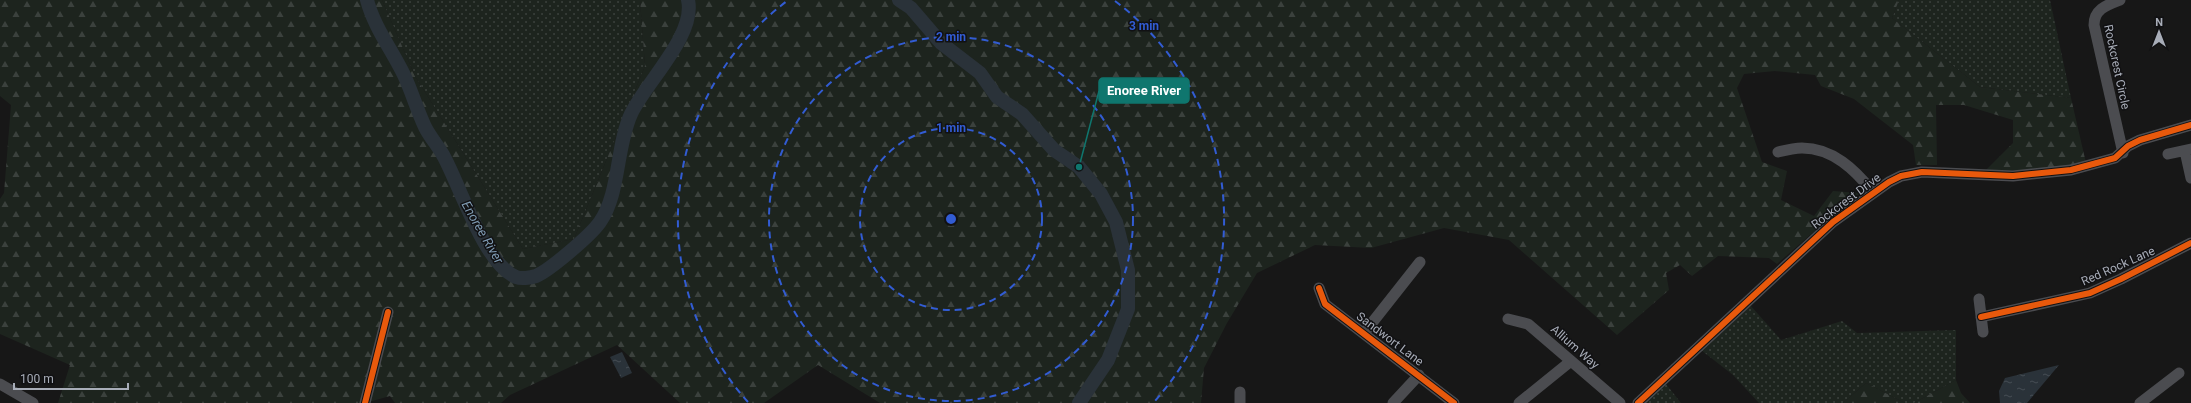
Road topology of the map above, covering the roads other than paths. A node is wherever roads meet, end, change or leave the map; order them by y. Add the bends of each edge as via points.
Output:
1 (2120, 0) edge
2 (2191, 124) edge
3 (2188, 150) edge
4 (1778, 152) dead end
5 (2123, 153) junction
6 (2168, 154) dead end
7 (2191, 178) edge
8 (1874, 192) junction
9 (2191, 243) edge
10 (1420, 262) dead end
11 (1319, 288) dead end
12 (1979, 299) dead end
13 (388, 312) dead end
14 (1981, 317) junction
15 (1508, 319) dead end
16 (1983, 332) dead end
17 (1364, 333) junction
18 (1571, 362) junction
19 (2179, 373) dead end
20 (1420, 375) junction
21 (0, 384) edge
22 (33, 403) edge
23 (365, 403) edge
24 (1393, 403) edge
25 (1454, 403) edge
26 (1519, 403) edge
27 (1620, 403) edge
28 (1638, 403) edge
29 (2140, 403) edge

1 - 5 street, Rockcrest Circle via 2099,10 2094,25
2 - 5 street, Rockcrest Drive via 2140,140 2128,146
3 - 6 street
3 - 7 street
4 - 8 street via 1814,149 1836,157
5 - 8 street, Rockcrest Drive via 2097,164 2045,174 1911,174 1889,182
8 - 28 street, Rockcrest Drive via 1833,222 1787,263
9 - 14 street, Red Rock Lane via 2090,293
10 - 17 street
11 - 17 street, Sandwort Lane via 1325,304
12 - 14 street
13 - 23 street
14 - 16 street
15 - 18 street, Allium Way via 1528,324
17 - 20 street, Sandwort Lane
18 - 26 street
18 - 27 street, Allium Way
19 - 29 street
20 - 24 street
20 - 25 street, Sandwort Lane
21 - 22 street

